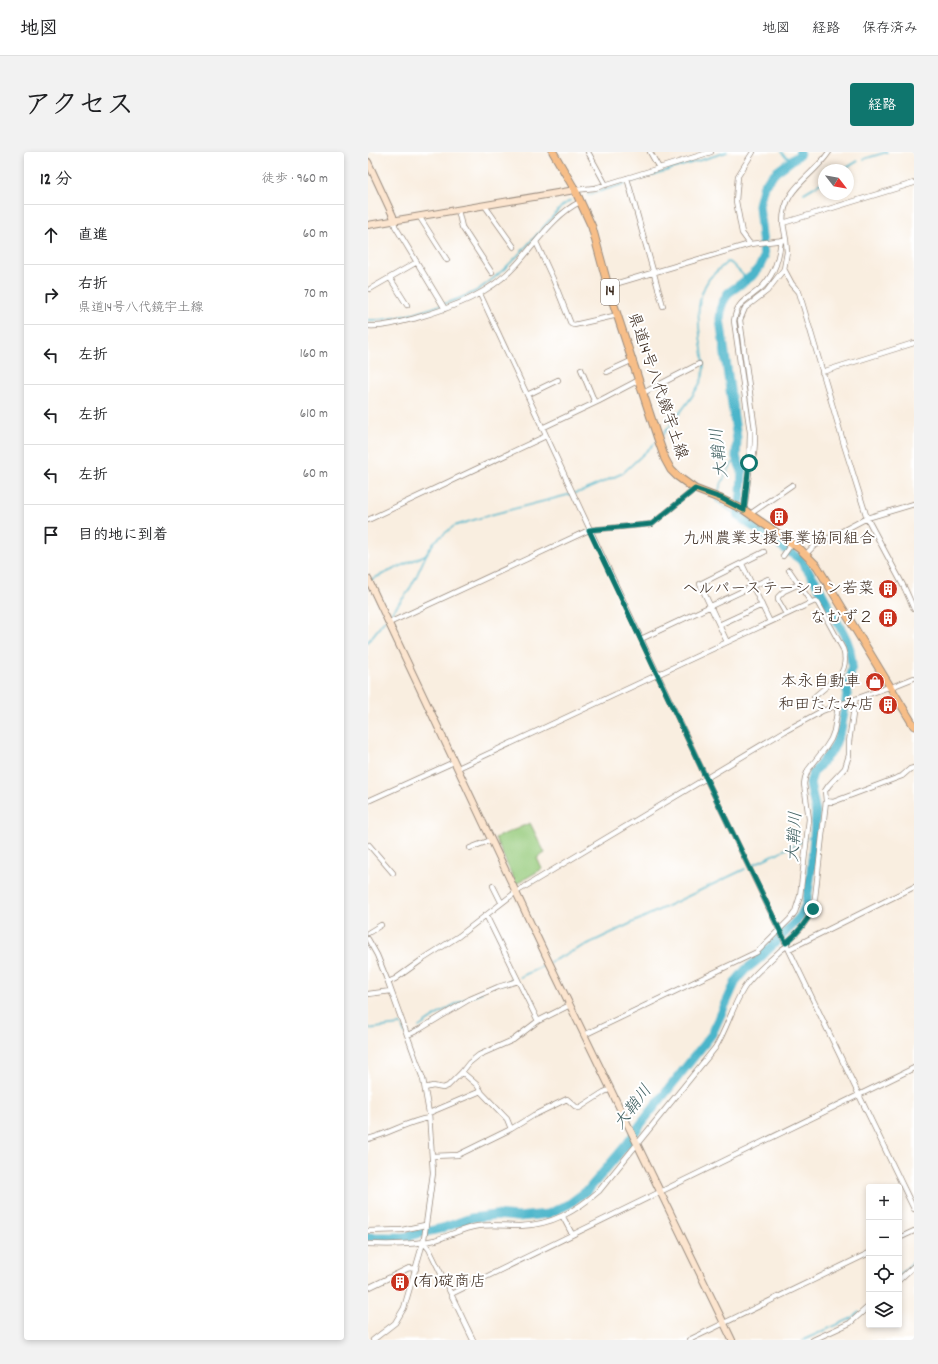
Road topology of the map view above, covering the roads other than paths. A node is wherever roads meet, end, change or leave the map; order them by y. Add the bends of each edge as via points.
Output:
1 (553, 152) edge
2 (588, 152) edge
3 (650, 152) edge
4 (711, 152) edge
5 (753, 152) edge
6 (829, 152) edge
7 (368, 162) edge
8 (659, 168) junction
9 (627, 179) junction
10 (606, 184) junction
11 (914, 184) edge
12 (575, 190) junction
13 (580, 202) junction
14 (484, 206) junction
15 (458, 210) junction
16 (420, 216) junction
17 (394, 221) junction
18 (782, 223) junction
19 (368, 225) edge
20 (784, 240) junction
21 (536, 242) junction
22 (750, 244) junction
23 (514, 247) dead end
24 (447, 260) dead end
25 (417, 262) junction
26 (784, 269) junction
27 (492, 273) dead end
28 (653, 273) junction
29 (390, 278) junction
30 (608, 286) junction
31 (370, 289) dead end
32 (480, 294) junction
33 (407, 305) dead end
34 (663, 306) dead end
35 (444, 307) junction
36 (618, 315) junction
37 (368, 326) edge
38 (914, 343) edge
39 (633, 360) junction
40 (699, 364) dead end
41 (581, 369) dead end
42 (607, 372) dead end
43 (822, 372) junction
44 (558, 380) dead end
45 (639, 380) junction
46 (643, 393) junction
47 (527, 395) junction
48 (595, 403) junction
49 (542, 428) junction
50 (546, 436) junction
51 (749, 472) junction
52 (792, 485) dead end
53 (695, 489) junction
54 (914, 504) edge
55 (743, 510) junction
56 (752, 516) junction
57 (867, 518) junction
58 (368, 520) edge
59 (589, 530) junction
60 (791, 545) junction
61 (764, 552) dead end
62 (806, 554) junction
63 (783, 556) dead end
64 (742, 564) junction
65 (789, 570) dead end
66 (368, 579) edge
67 (768, 579) dead end
68 (799, 584) junction
69 (753, 586) junction
70 (811, 602) junction
71 (762, 605) junction
72 (710, 606) junction
73 (914, 610) edge
74 (786, 614) junction
75 (770, 622) junction
76 (389, 623) junction
77 (719, 625) junction
78 (641, 639) junction
79 (726, 642) junction
80 (657, 675) junction
81 (914, 678) edge
82 (890, 687) junction
83 (854, 700) junction
84 (839, 706) junction
85 (822, 711) junction
86 (914, 726) edge
87 (454, 762) junction
88 (458, 768) junction
89 (914, 768) edge
90 (706, 778) junction
91 (368, 801) edge
92 (826, 801) junction
93 (490, 840) junction
94 (369, 845) dead end
95 (470, 848) dead end
96 (393, 873) dead end
97 (493, 886) dead end
98 (914, 887) edge
99 (516, 892) junction
100 (501, 902) junction
101 (486, 915) junction
102 (381, 925) dead end
103 (779, 930) junction
104 (368, 933) edge
105 (368, 939) edge
106 (787, 945) junction
107 (518, 981) junction
108 (388, 982) junction
109 (391, 991) junction
110 (368, 994) edge
111 (570, 1005) junction
112 (538, 1021) junction
113 (408, 1035) junction
114 (584, 1035) junction
115 (914, 1068) edge
116 (462, 1072) junction
117 (425, 1088) junction
118 (611, 1090) junction
119 (481, 1091) junction
120 (858, 1094) junction
121 (429, 1116) junction
122 (511, 1129) junction
123 (368, 1139) edge
124 (636, 1142) junction
125 (432, 1156) junction
126 (661, 1192) junction
127 (914, 1209) edge
128 (563, 1217) junction
129 (425, 1226) junction
130 (368, 1231) edge
131 (914, 1231) edge
132 (572, 1234) junction
133 (902, 1237) edge
134 (423, 1241) junction
135 (368, 1244) edge
136 (866, 1254) edge
137 (914, 1266) edge
138 (416, 1269) junction
139 (902, 1277) edge
140 (368, 1288) edge
141 (451, 1294) junction
142 (866, 1309) edge
143 (724, 1323) junction
144 (373, 1340) edge
145 (473, 1340) edge
146 (689, 1340) edge
147 (732, 1340) edge
148 (813, 1340) edge

1 - 12 main road, 県道14号八代鏡宇土線 / 14
2 - 10 street
3 - 8 street
4 - 8 street
5 - 22 street via 738,176 736,201 742,233
6 - 18 street via 789,196
7 - 17 street
8 - 9 street
9 - 10 street
9 - 28 street
10 - 12 street
11 - 18 street
12 - 13 main road, 県道14号八代鏡宇土線 / 14
12 - 14 street
13 - 21 street via 565,211
13 - 30 main road, 県道14号八代鏡宇土線 / 14 via 592,226
14 - 15 street
14 - 23 street
15 - 16 street
15 - 27 street via 462,227
16 - 17 street
16 - 24 street
17 - 19 street
17 - 25 street
18 - 20 street
20 - 22 street
20 - 26 street via 787,252
20 - 51 street via 772,275 738,307 734,321 750,432
21 - 32 street via 506,275
21 - 36 street via 571,324
22 - 28 street
25 - 29 street
25 - 35 street
26 - 43 street via 799,292
26 - 51 street via 767,291 745,308 740,320 755,430 753,462
28 - 30 street
28 - 34 street
29 - 31 street
29 - 33 street
30 - 36 main road, 県道14号八代鏡宇土線 / 14
32 - 35 street via 465,302
32 - 47 street
35 - 37 street via 396,323
36 - 39 main road, 県道14号八代鏡宇土線 / 14
38 - 43 street
39 - 42 street
39 - 45 main road, 県道14号八代鏡宇土線 / 14
40 - 46 street
41 - 48 street
43 - 57 street
44 - 47 street
45 - 46 main road, 県道14号八代鏡宇土線 / 14
45 - 48 street
46 - 53 main road, 県道14号八代鏡宇土線 / 14 via 660,446 671,470
47 - 49 street
48 - 49 street
49 - 50 street
50 - 58 street
50 - 59 street
51 - 55 street
52 - 56 street via 753,512
53 - 55 main road, 県道14号八代鏡宇土線 / 14 via 721,498
53 - 59 street via 652,524
54 - 57 street
55 - 56 main road, 県道14号八代鏡宇土線 / 14
56 - 60 main road, 県道14号八代鏡宇土線 / 14
57 - 62 street via 814,546
57 - 73 street
59 - 76 street
59 - 78 street
60 - 62 main road, 県道14号八代鏡宇土線 / 14
60 - 63 street
61 - 64 street
62 - 82 main road, 県道14号八代鏡宇土線 / 14 via 821,572
64 - 69 street
64 - 72 street via 700,584
65 - 68 street
66 - 76 street
67 - 69 street
68 - 70 street
68 - 74 street via 778,597
69 - 71 street
69 - 72 street
70 - 74 street
70 - 85 street via 818,603 845,655 840,675 814,697
71 - 75 street
71 - 77 street
72 - 77 street
72 - 78 street
74 - 75 street
75 - 79 street
76 - 87 street
77 - 79 street
78 - 80 street
79 - 80 street
80 - 88 street
80 - 90 street
81 - 82 street
82 - 83 street
82 - 86 main road, 県道14号八代鏡宇土線 / 14
83 - 84 street
83 - 92 street via 845,768 825,791
84 - 85 street
84 - 103 street via 831,739 805,778 807,835 798,903 790,919
85 - 90 street
87 - 88 street
87 - 91 street
88 - 93 street
89 - 92 street via 902,776 833,802
90 - 99 street
90 - 103 street
92 - 106 street via 813,909 799,932
93 - 95 street
93 - 99 street
94 - 96 street
97 - 100 street
98 - 106 street
99 - 100 street
99 - 111 street
100 - 101 street
101 - 107 street
101 - 108 street via 459,936
102 - 104 street
103 - 106 street
103 - 114 street via 757,952
105 - 108 street
106 - 120 street
106 - 124 street via 745,987 721,1039
107 - 112 street
107 - 113 street via 470,999
108 - 109 street
109 - 110 street
109 - 113 street
111 - 112 street
111 - 114 street
112 - 116 street via 513,1040 479,1055
113 - 117 street
114 - 118 street
115 - 120 street
116 - 117 street via 443,1088
116 - 119 street
117 - 121 street
118 - 122 street via 579,1108 567,1099
118 - 124 street
119 - 121 street
119 - 122 street via 507,1119
120 - 126 street
120 - 127 street
121 - 123 street
121 - 125 street
122 - 125 street via 458,1155
124 - 126 street
124 - 128 street via 599,1191
125 - 129 street via 433,1173
126 - 132 street
126 - 143 street
128 - 132 street
128 - 134 street via 542,1224 476,1226 435,1240
129 - 130 street
129 - 134 street
131 - 133 street
132 - 141 street
134 - 135 street
134 - 138 street
134 - 141 street
136 - 143 street
137 - 139 street
138 - 140 street via 409,1268
138 - 144 street via 404,1308 398,1318
141 - 145 street
142 - 148 street via 850,1323
143 - 146 street
143 - 147 street

